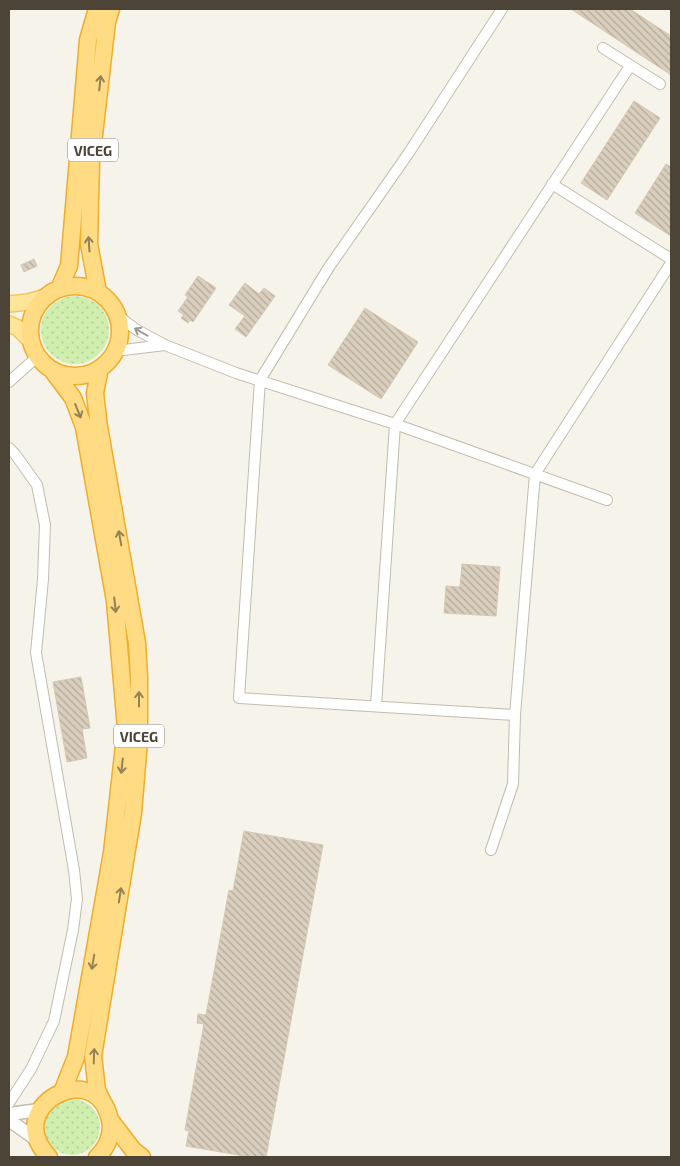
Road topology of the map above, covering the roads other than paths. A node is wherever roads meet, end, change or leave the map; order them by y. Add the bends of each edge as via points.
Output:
1 (97, 9) edge
2 (112, 9) edge
3 (502, 9) edge
4 (603, 48) dead end
5 (630, 66) junction
6 (660, 84) dead end
7 (552, 184) junction
8 (671, 259) edge
9 (671, 263) edge
10 (98, 292) junction
11 (52, 293) junction
12 (9, 304) edge
13 (118, 316) junction
14 (9, 324) edge
15 (165, 345) junction
16 (34, 348) junction
17 (115, 351) junction
18 (100, 368) junction
19 (52, 370) junction
20 (260, 380) junction
21 (9, 382) edge
22 (395, 424) junction
23 (9, 448) edge
24 (535, 474) junction
25 (607, 500) dead end
26 (376, 706) junction
27 (515, 715) junction
28 (491, 850) dead end
29 (63, 1090) junction
30 (9, 1103) edge
31 (103, 1103) junction
32 (39, 1110) junction
33 (9, 1114) edge
34 (9, 1120) edge
35 (111, 1121) junction
36 (37, 1140) junction
37 (49, 1157) edge
38 (97, 1157) edge
39 (142, 1157) edge

1 - 11 highway, VICEG via 88,40 69,266
10 -> 2 highway, VICEG via 88,244 91,160 107,22
3 - 20 street via 408,154 329,267
4 - 5 street
5 - 6 street
5 - 7 street
7 - 8 street
7 - 22 street
9 - 24 street
10 - 11 highway via 72,286
10 - 13 highway
11 - 12 main road via 28,302
11 - 16 highway via 32,317 30,329
15 -> 13 street
13 - 17 highway via 119,340
14 - 16 main road via 18,328
15 - 17 street
15 - 20 street
16 - 19 highway
16 - 21 street
17 - 18 highway
18 - 19 highway via 77,376
31 -> 18 highway, VICEG via 97,1090 93,1056 133,813 139,695 137,644 99,427 95,392
19 -> 29 highway, VICEG via 73,398 84,427 115,601 126,728 112,853 76,1058
20 - 22 street
20 - 26 street via 239,698
22 - 24 street
22 - 26 street
23 - 30 street via 37,485 44,526 36,653 77,899 54,1020 31,1069
24 - 25 street
24 - 27 street
26 - 27 street
27 - 28 street via 513,784
29 - 31 highway via 85,1091
29 - 32 highway via 49,1098
31 - 35 highway, VICEG
32 - 33 street
32 - 36 highway via 35,1120
34 - 36 street
35 - 38 highway via 108,1142
35 - 39 highway, VICEG
36 - 37 highway

